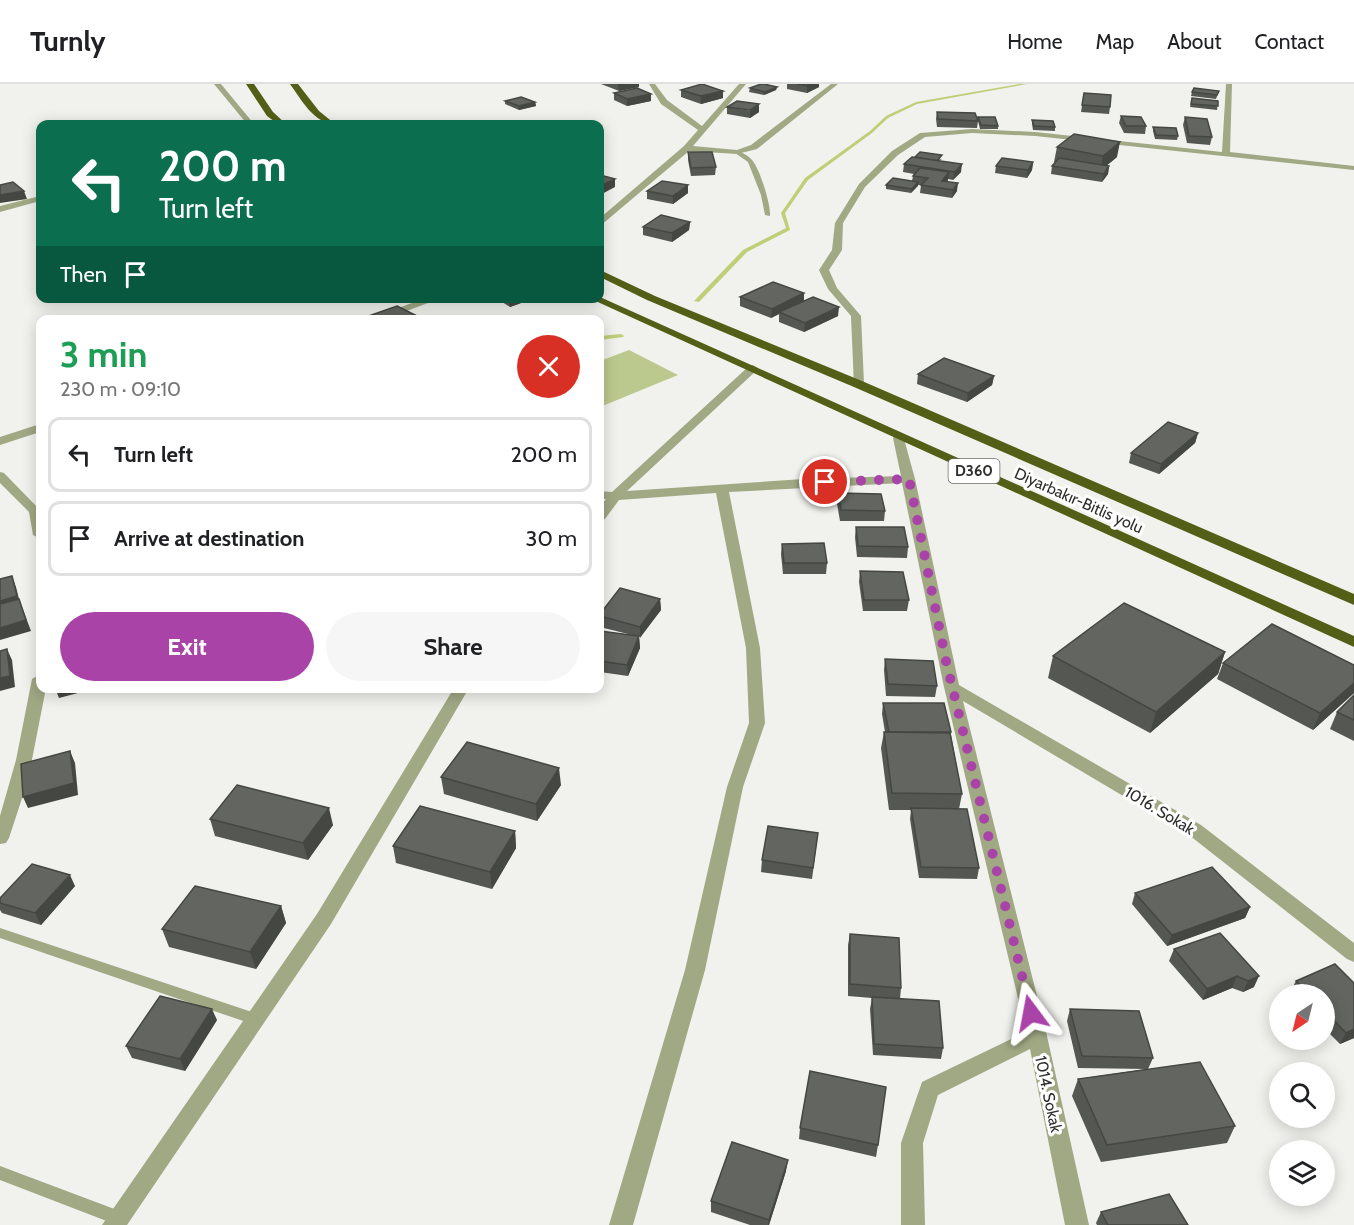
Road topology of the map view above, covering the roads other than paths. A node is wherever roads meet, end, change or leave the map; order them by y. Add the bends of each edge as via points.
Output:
1 (217, 84) edge
2 (250, 84) edge
3 (294, 84) edge
4 (652, 84) edge
5 (743, 84) edge
6 (835, 84) edge
7 (1229, 84) edge
8 (248, 120) edge
9 (277, 120) edge
10 (326, 120) edge
11 (704, 131) junction
12 (687, 148) junction
13 (737, 152) junction
14 (1226, 154) junction
15 (1354, 168) edge
16 (36, 200) edge
17 (0, 209) edge
18 (768, 215) dead end
19 (604, 221) edge
20 (604, 275) edge
21 (604, 302) edge
22 (421, 303) edge
23 (387, 315) edge
24 (753, 368) junction
25 (858, 384) junction
26 (36, 429) edge
27 (899, 438) junction
28 (0, 441) edge
29 (0, 476) edge
30 (909, 479) junction
31 (722, 489) junction
32 (604, 495) edge
33 (615, 496) junction
34 (604, 511) edge
35 (36, 516) edge
36 (1354, 600) edge
37 (1354, 642) edge
38 (952, 687) junction
39 (37, 693) edge
40 (459, 693) edge
41 (0, 838) edge
42 (0, 933) edge
43 (1354, 954) edge
44 (255, 1019) junction
45 (1037, 1036) junction
46 (0, 1173) edge
47 (116, 1222) edge
48 (621, 1225) edge
49 (913, 1225) edge
50 (1077, 1225) edge

1 - 8 street
2 - 9 highway
3 - 10 highway
4 - 11 street via 664,102
5 - 11 street
6 - 13 street via 764,141
7 - 14 street
11 - 12 street
12 - 13 street
12 - 19 street
13 - 18 lane via 750,160
14 - 15 street
14 - 25 street via 1035,134 972,131 923,135 895,153 862,186 839,223 837,250 824,270 833,289 856,316
16 - 17 street
20 - 25 highway, Diyarbakır-Bitlis yolu / D360
21 - 24 highway, Diyarbakır-Bitlis yolu / D360
22 - 23 street
24 - 27 highway, Diyarbakır-Bitlis yolu / D360
24 - 33 street
25 - 36 highway, Diyarbakır-Bitlis yolu / D360
26 - 28 street
27 - 30 street, 1014. Sokak
27 - 37 highway, Diyarbakır-Bitlis yolu / D360
29 - 35 street
30 - 31 street
30 - 38 street, 1014. Sokak
31 - 33 street
31 - 48 street via 753,648 757,723 735,786 695,970
32 - 33 street
33 - 34 street
38 - 43 street, 1016. Sokak via 1195,830
38 - 45 street, 1014. Sokak
39 - 41 street via 17,784
40 - 44 street via 324,919
42 - 44 lane
44 - 47 street
45 - 49 street via 929,1089 912,1143
45 - 50 street, 1014. Sokak
46 - 47 lane

